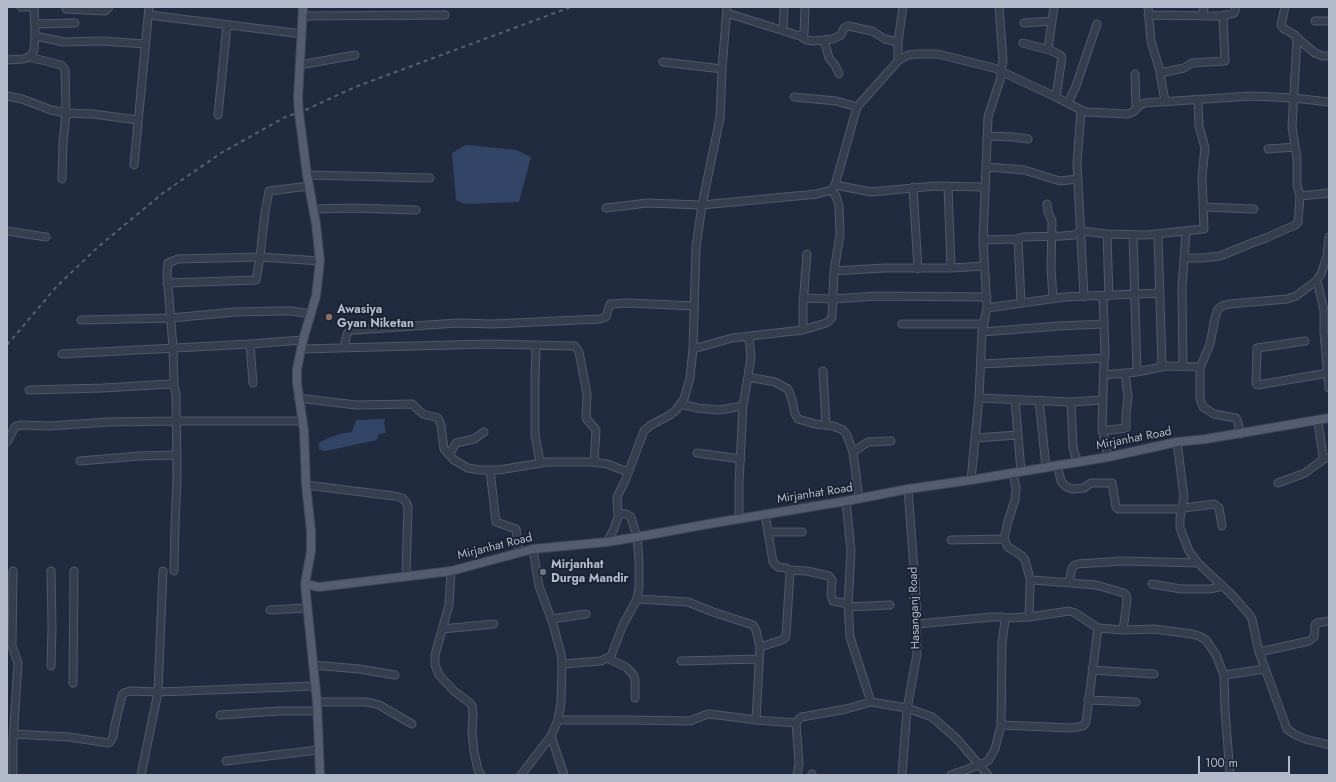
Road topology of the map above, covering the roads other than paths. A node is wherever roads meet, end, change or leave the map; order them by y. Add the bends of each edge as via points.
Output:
1 (21, 7) edge
2 (34, 7) edge
3 (109, 7) edge
4 (149, 7) edge
5 (303, 7) edge
6 (784, 7) edge
7 (805, 7) edge
8 (903, 7) edge
9 (999, 7) edge
10 (1054, 7) edge
11 (1204, 7) edge
12 (1236, 7) edge
13 (1285, 7) edge
14 (66, 9) dead end
15 (727, 10) edge
16 (1148, 11) edge
17 (149, 15) junction
18 (445, 15) dead end
19 (303, 16) junction
20 (1203, 16) junction
21 (1223, 16) junction
22 (1315, 20) dead end
23 (1052, 21) junction
24 (1329, 21) edge
25 (75, 23) dead end
26 (1024, 23) dead end
27 (35, 24) junction
28 (1097, 24) dead end
29 (227, 25) junction
30 (783, 31) junction
31 (302, 34) junction
32 (35, 36) junction
33 (800, 36) junction
34 (1296, 37) junction
35 (824, 40) junction
36 (898, 42) junction
37 (1023, 43) dead end
38 (145, 44) junction
39 (1049, 50) junction
40 (355, 55) dead end
41 (1329, 56) edge
42 (29, 57) junction
43 (7, 60) edge
44 (898, 61) junction
45 (663, 62) dead end
46 (300, 65) junction
47 (722, 69) junction
48 (1002, 72) junction
49 (1160, 73) junction
50 (839, 74) dead end
51 (1136, 74) dead end
52 (7, 96) edge
53 (794, 97) dead end
54 (1056, 97) junction
55 (1294, 98) junction
56 (1198, 100) junction
57 (1165, 101) junction
58 (1329, 102) edge
59 (1068, 103) junction
60 (857, 107) junction
61 (1136, 108) junction
62 (1081, 110) junction
63 (66, 113) junction
64 (218, 115) dead end
65 (137, 120) junction
66 (988, 136) junction
67 (1028, 139) dead end
68 (1295, 147) junction
69 (1268, 149) dead end
70 (134, 164) dead end
71 (986, 167) junction
72 (307, 175) junction
73 (430, 178) dead end
74 (62, 179) dead end
75 (1078, 179) junction
76 (309, 186) junction
77 (948, 186) junction
78 (913, 187) junction
79 (833, 188) junction
80 (985, 188) junction
81 (1329, 193) edge
82 (1300, 196) junction
83 (1047, 204) dead end
84 (702, 205) junction
85 (1203, 207) junction
86 (606, 208) dead end
87 (314, 209) junction
88 (1254, 209) dead end
89 (416, 210) dead end
90 (7, 231) edge
91 (1080, 232) junction
92 (1186, 232) junction
93 (1107, 234) junction
94 (1158, 234) junction
95 (1133, 235) junction
96 (1052, 236) junction
97 (46, 237) dead end
98 (1329, 237) edge
99 (1018, 238) junction
100 (983, 240) junction
101 (807, 254) dead end
102 (1328, 256) edge
103 (260, 257) junction
104 (1184, 258) junction
105 (320, 261) junction
106 (984, 266) junction
107 (918, 268) junction
108 (951, 268) junction
109 (834, 271) junction
110 (1316, 281) junction
111 (167, 283) junction
112 (1160, 293) junction
113 (1134, 294) junction
114 (1106, 296) junction
115 (987, 297) junction
116 (1084, 297) junction
117 (803, 298) junction
118 (1053, 298) junction
119 (833, 299) junction
120 (1021, 302) junction
121 (694, 306) junction
122 (987, 308) junction
123 (311, 314) junction
124 (171, 318) junction
125 (81, 320) dead end
126 (902, 324) dead end
127 (984, 324) junction
128 (1104, 324) junction
129 (803, 330) junction
130 (982, 332) junction
131 (749, 336) junction
132 (302, 340) junction
133 (1305, 342) dead end
134 (250, 344) junction
135 (536, 345) junction
136 (173, 347) junction
137 (344, 347) junction
138 (301, 349) junction
139 (693, 349) junction
140 (62, 354) dead end
141 (1104, 358) junction
142 (981, 364) junction
143 (1183, 366) junction
144 (1162, 367) junction
145 (1200, 367) junction
146 (823, 371) dead end
147 (1137, 372) junction
148 (1125, 373) junction
149 (1328, 373) junction
150 (1103, 375) junction
151 (748, 377) junction
152 (253, 383) dead end
153 (174, 385) junction
154 (1329, 388) edge
155 (29, 390) dead end
156 (298, 398) junction
157 (979, 398) junction
158 (1015, 400) junction
159 (1039, 400) junction
160 (1102, 400) junction
161 (1071, 402) junction
162 (680, 404) junction
163 (743, 406) junction
164 (1329, 418) edge
165 (176, 421) junction
166 (302, 421) junction
167 (1318, 421) junction
168 (826, 425) junction
169 (1102, 431) junction
170 (484, 432) dead end
171 (1240, 434) junction
172 (1018, 435) junction
173 (975, 438) junction
174 (891, 441) dead end
175 (7, 442) edge
176 (1177, 442) junction
177 (853, 452) junction
178 (697, 453) dead end
179 (176, 455) junction
180 (449, 455) junction
181 (1108, 456) junction
182 (1327, 458) edge
183 (741, 459) junction
184 (80, 461) dead end
185 (540, 462) junction
186 (594, 462) junction
187 (1077, 462) junction
188 (1057, 464) junction
189 (1046, 467) junction
190 (490, 470) junction
191 (628, 472) junction
192 (1017, 472) junction
193 (971, 480) junction
194 (1278, 483) dead end
195 (306, 485) junction
196 (908, 489) junction
197 (859, 499) junction
198 (846, 501) junction
199 (1182, 508) junction
200 (618, 513) junction
201 (765, 514) junction
202 (740, 518) junction
203 (1222, 526) dead end
204 (769, 532) junction
205 (802, 532) dead end
206 (637, 537) junction
207 (1004, 539) junction
208 (951, 540) dead end
209 (606, 542) junction
210 (533, 549) junction
211 (519, 553) junction
212 (1198, 563) junction
213 (789, 570) junction
214 (13, 571) dead end
215 (51, 571) dead end
216 (74, 571) dead end
217 (163, 571) dead end
218 (174, 571) dead end
219 (451, 571) junction
220 (406, 576) junction
221 (1031, 582) junction
222 (1069, 582) junction
223 (305, 584) junction
224 (1152, 584) dead end
225 (1223, 586) junction
226 (637, 599) junction
227 (848, 605) junction
228 (890, 605) dead end
229 (307, 608) junction
230 (270, 610) dead end
231 (586, 614) dead end
232 (1029, 617) junction
233 (1004, 618) junction
234 (551, 619) junction
235 (1329, 621) edge
236 (494, 624) dead end
237 (917, 624) junction
238 (1098, 628) junction
239 (442, 629) junction
240 (1123, 630) junction
241 (760, 647) junction
242 (1259, 652) junction
243 (608, 658) junction
244 (759, 659) junction
245 (681, 661) dead end
246 (562, 664) junction
247 (313, 665) junction
248 (51, 666) dead end
249 (1265, 668) junction
250 (1092, 670) junction
251 (1154, 674) dead end
252 (395, 675) dead end
253 (1224, 675) junction
254 (73, 683) dead end
255 (315, 686) junction
256 (158, 692) junction
257 (635, 698) dead end
258 (1088, 700) junction
259 (317, 702) junction
260 (871, 702) junction
261 (1136, 702) dead end
262 (908, 709) junction
263 (317, 711) junction
264 (220, 715) dead end
265 (558, 720) junction
266 (756, 720) junction
267 (796, 723) junction
268 (412, 724) dead end
269 (1001, 725) junction
270 (14, 734) junction
271 (551, 736) junction
272 (1329, 745) edge
273 (318, 750) junction
274 (226, 761) dead end
275 (10, 765) edge
276 (979, 766) junction
277 (13, 775) edge
278 (141, 775) edge
279 (320, 775) edge
280 (481, 775) edge
281 (521, 775) edge
282 (564, 775) edge
283 (797, 775) edge
284 (902, 775) edge
285 (952, 775) edge
286 (988, 775) edge
287 (1230, 775) edge

1 - 2 street
2 - 27 street
3 - 14 street via 105,11
4 - 17 street
5 - 19 main road
6 - 30 street
7 - 33 street via 804,33
8 - 36 street
9 - 48 street
10 - 23 street
11 - 20 street
12 - 21 street via 1234,13
13 - 34 street via 1282,28
15 - 30 street
15 - 47 street
16 - 20 street
16 - 49 street via 1151,41
17 - 29 street
17 - 38 street
18 - 19 street
19 - 31 main road
20 - 21 street
21 - 49 street via 1225,61 1192,63 1182,69
22 - 24 street
23 - 26 street
23 - 39 street
25 - 27 street
27 - 32 street
28 - 59 street
29 - 31 street
29 - 64 street
30 - 33 street
31 - 46 main road
32 - 38 street via 64,42
32 - 42 street via 34,50
33 - 35 street via 807,40
34 - 41 street via 1315,53
34 - 55 street
35 - 36 street via 838,37 848,26 872,31 884,39
35 - 50 street via 829,58
36 - 44 street
37 - 39 street
38 - 65 street
39 - 54 street via 1062,57
40 - 46 street
42 - 43 street
42 - 63 street via 63,67 66,78
44 - 48 street via 908,55 938,54
44 - 60 street
45 - 47 street
46 - 72 main road via 298,98
47 - 84 street via 720,118
48 - 54 street
48 - 66 street via 989,112
49 - 57 street
51 - 61 street
52 - 63 street
53 - 60 street via 836,101
54 - 59 street
55 - 56 street via 1251,96
55 - 58 street
55 - 68 street via 1292,127
56 - 57 street
56 - 85 street via 1199,126 1205,148 1202,176
57 - 61 street via 1142,103
59 - 62 street
60 - 79 street
61 - 62 street via 1127,114
62 - 75 street via 1077,153
63 - 65 street
63 - 74 street
65 - 70 street
66 - 67 street
66 - 71 street
68 - 69 street
68 - 82 street
71 - 75 street via 1024,170 1060,181
71 - 80 street
72 - 73 street
72 - 76 main road
75 - 91 street
76 - 87 main road
76 - 103 street via 269,191
77 - 78 street
77 - 80 street
77 - 108 street
78 - 79 street via 871,192
78 - 107 street
79 - 84 street via 817,194
79 - 109 street via 839,206 840,235
80 - 100 street
81 - 82 street
82 - 104 street via 1299,220 1295,225 1220,256
83 - 96 street
84 - 86 street via 647,203
84 - 121 street via 696,247
85 - 88 street
85 - 92 street via 1204,229
87 - 89 street
87 - 105 main road
90 - 97 street
91 - 93 street
91 - 96 street
91 - 116 street
92 - 94 street
92 - 104 street
93 - 95 street
93 - 114 street
94 - 95 street
94 - 112 street
95 - 113 street
96 - 99 street
96 - 118 street
98 - 102 street
99 - 100 street
99 - 120 street
100 - 106 street
101 - 117 street
102 - 110 street
103 - 105 street
103 - 111 street via 256,280
103 - 111 street via 178,259 168,263
104 - 143 street
105 - 123 main road
106 - 108 street
106 - 115 street
107 - 108 street
107 - 109 street
109 - 119 street
110 - 145 street via 1291,298 1222,306 1216,314 1210,344
110 - 149 street via 1324,310
111 - 124 street
112 - 113 street
112 - 144 street
113 - 114 street
113 - 147 street
114 - 116 street
114 - 128 street
115 - 119 street via 876,296
115 - 122 street
116 - 118 street
117 - 119 street
117 - 129 street
118 - 120 street
119 - 129 street via 832,317 829,321
120 - 122 street
121 - 137 street via 610,304 606,317 600,320 458,323 350,330
121 - 139 street
122 - 127 street
123 - 124 street via 266,311
123 - 132 main road
124 - 125 street
124 - 136 street
126 - 127 street
127 - 130 street
128 - 130 street
128 - 141 street
129 - 131 street
130 - 142 street
131 - 139 street
131 - 151 street via 751,358
132 - 134 street
132 - 138 main road
133 - 149 street via 1257,348 1256,384
134 - 136 street
134 - 152 street
135 - 137 street
135 - 185 street via 535,435
135 - 186 street via 575,346 579,352 588,400 586,418 596,430
136 - 140 street
136 - 153 street
137 - 138 street
138 - 156 main road via 297,369
139 - 162 street via 690,378
141 - 142 street
141 - 150 street
142 - 157 street
143 - 144 street
143 - 145 street
144 - 147 street
145 - 171 street via 1200,399 1203,407 1214,414 1236,418
146 - 168 street
147 - 148 street
148 - 150 street
148 - 169 street via 1128,397 1126,428
149 - 154 street
150 - 160 street
151 - 163 street
151 - 168 street via 775,382 785,387 790,393 796,417 809,423
153 - 155 street
153 - 165 street
156 - 166 main road
156 - 180 street via 356,404 412,404 423,414 439,420 442,443
157 - 158 street
157 - 173 street
158 - 159 street
158 - 172 street
159 - 161 street
159 - 189 street
160 - 161 street
160 - 169 street
161 - 187 street via 1073,447
162 - 163 street via 719,410
162 - 191 street via 670,415 644,431
163 - 183 street
164 - 167 main road, Mirjanhat Road
165 - 166 street
165 - 175 street via 20,425 15,427
165 - 179 street
166 - 195 main road
167 - 171 main road, Mirjanhat Road
167 - 182 street via 1323,457
168 - 177 street via 843,430
169 - 181 street
170 - 180 street via 474,439 456,443
171 - 176 main road, Mirjanhat Road
172 - 173 street
172 - 192 street
173 - 193 street
174 - 177 street via 868,442
176 - 181 main road, Mirjanhat Road
176 - 199 street via 1184,497
177 - 197 street
178 - 183 street
179 - 184 street
179 - 218 street
180 - 190 street via 468,468
181 - 187 main road, Mirjanhat Road
182 - 194 street via 1305,473
183 - 202 street
185 - 186 street
185 - 190 street
186 - 191 street
187 - 188 main road, Mirjanhat Road
188 - 189 main road, Mirjanhat Road
188 - 199 street via 1060,481 1072,490 1084,488 1091,483 1112,483 1118,509
189 - 192 main road, Mirjanhat Road
190 - 211 street via 496,522 516,529
191 - 200 street via 617,497
192 - 193 main road, Mirjanhat Road
192 - 207 street via 1015,500
193 - 196 main road, Mirjanhat Road
195 - 220 street via 402,498 408,507
195 - 223 main road via 311,531
196 - 197 main road, Mirjanhat Road
196 - 237 street, Hasanganj Road
197 - 198 main road, Mirjanhat Road
198 - 201 main road, Mirjanhat Road
198 - 227 street via 851,551
199 - 203 street via 1217,505
199 - 212 street via 1181,533
200 - 206 street via 630,517
200 - 209 street via 614,529
201 - 202 main road, Mirjanhat Road
201 - 204 street
202 - 206 main road, Mirjanhat Road
204 - 205 street
204 - 213 street via 773,562 778,567
206 - 209 main road, Mirjanhat Road
206 - 226 street
207 - 208 street
207 - 221 street via 1008,547 1026,560
209 - 210 main road, Mirjanhat Road
210 - 211 main road, Mirjanhat Road
210 - 234 street via 539,586
211 - 219 main road, Mirjanhat Road
212 - 222 street via 1122,561 1078,564 1072,568
212 - 225 street
213 - 227 street via 829,576 832,580 833,601
213 - 241 street via 785,638
214 - 270 street via 12,646 18,663
215 - 248 street
216 - 254 street
217 - 256 street
219 - 220 main road, Mirjanhat Road
219 - 239 street via 450,594
220 - 223 main road, Mirjanhat Road via 319,587
221 - 222 street
221 - 232 street
222 - 240 street via 1096,585 1124,593 1127,600
223 - 229 main road
224 - 225 street via 1181,589 1210,589
225 - 242 street via 1252,619
226 - 241 street via 688,602 751,623 756,630
226 - 243 street via 623,625 613,654
227 - 228 street
227 - 260 street via 851,644
229 - 230 street
229 - 247 main road
231 - 234 street
232 - 233 street
232 - 238 street via 1069,611 1075,612
233 - 237 street via 986,617
233 - 269 street via 1001,647
234 - 246 street
235 - 242 street via 1317,623 1314,637 1309,641
236 - 239 street
237 - 262 street, Hasanganj Road via 917,654
238 - 240 street
238 - 250 street
239 - 280 street via 435,665 439,675 472,706 474,752
240 - 253 street via 1154,629 1199,636 1206,640 1216,655
241 - 244 street
242 - 249 street
243 - 246 street via 601,661
243 - 257 street via 626,667 633,674
244 - 245 street
244 - 266 street
246 - 265 street
247 - 252 street
247 - 255 main road
249 - 253 street
249 - 272 street via 1287,729 1305,739
250 - 251 street
250 - 258 street
253 - 287 street
255 - 256 street
255 - 259 main road
256 - 270 street via 130,691 122,695 113,737 108,743 69,736
256 - 278 street
258 - 261 street
258 - 269 street via 1086,722 1079,728
259 - 263 main road
259 - 268 street via 372,703
260 - 262 street
260 - 267 street via 802,717
262 - 276 street via 932,717 956,739
262 - 284 street, Hasanganj Road
263 - 264 street
263 - 273 main road
265 - 266 street via 690,721 710,714
265 - 271 street
266 - 267 street
267 - 283 street via 799,763
269 - 276 street via 993,754 988,761
270 - 275 street
271 - 281 street
271 - 282 street
273 - 274 street
273 - 279 main road
275 - 277 street
276 - 285 street
276 - 286 street

